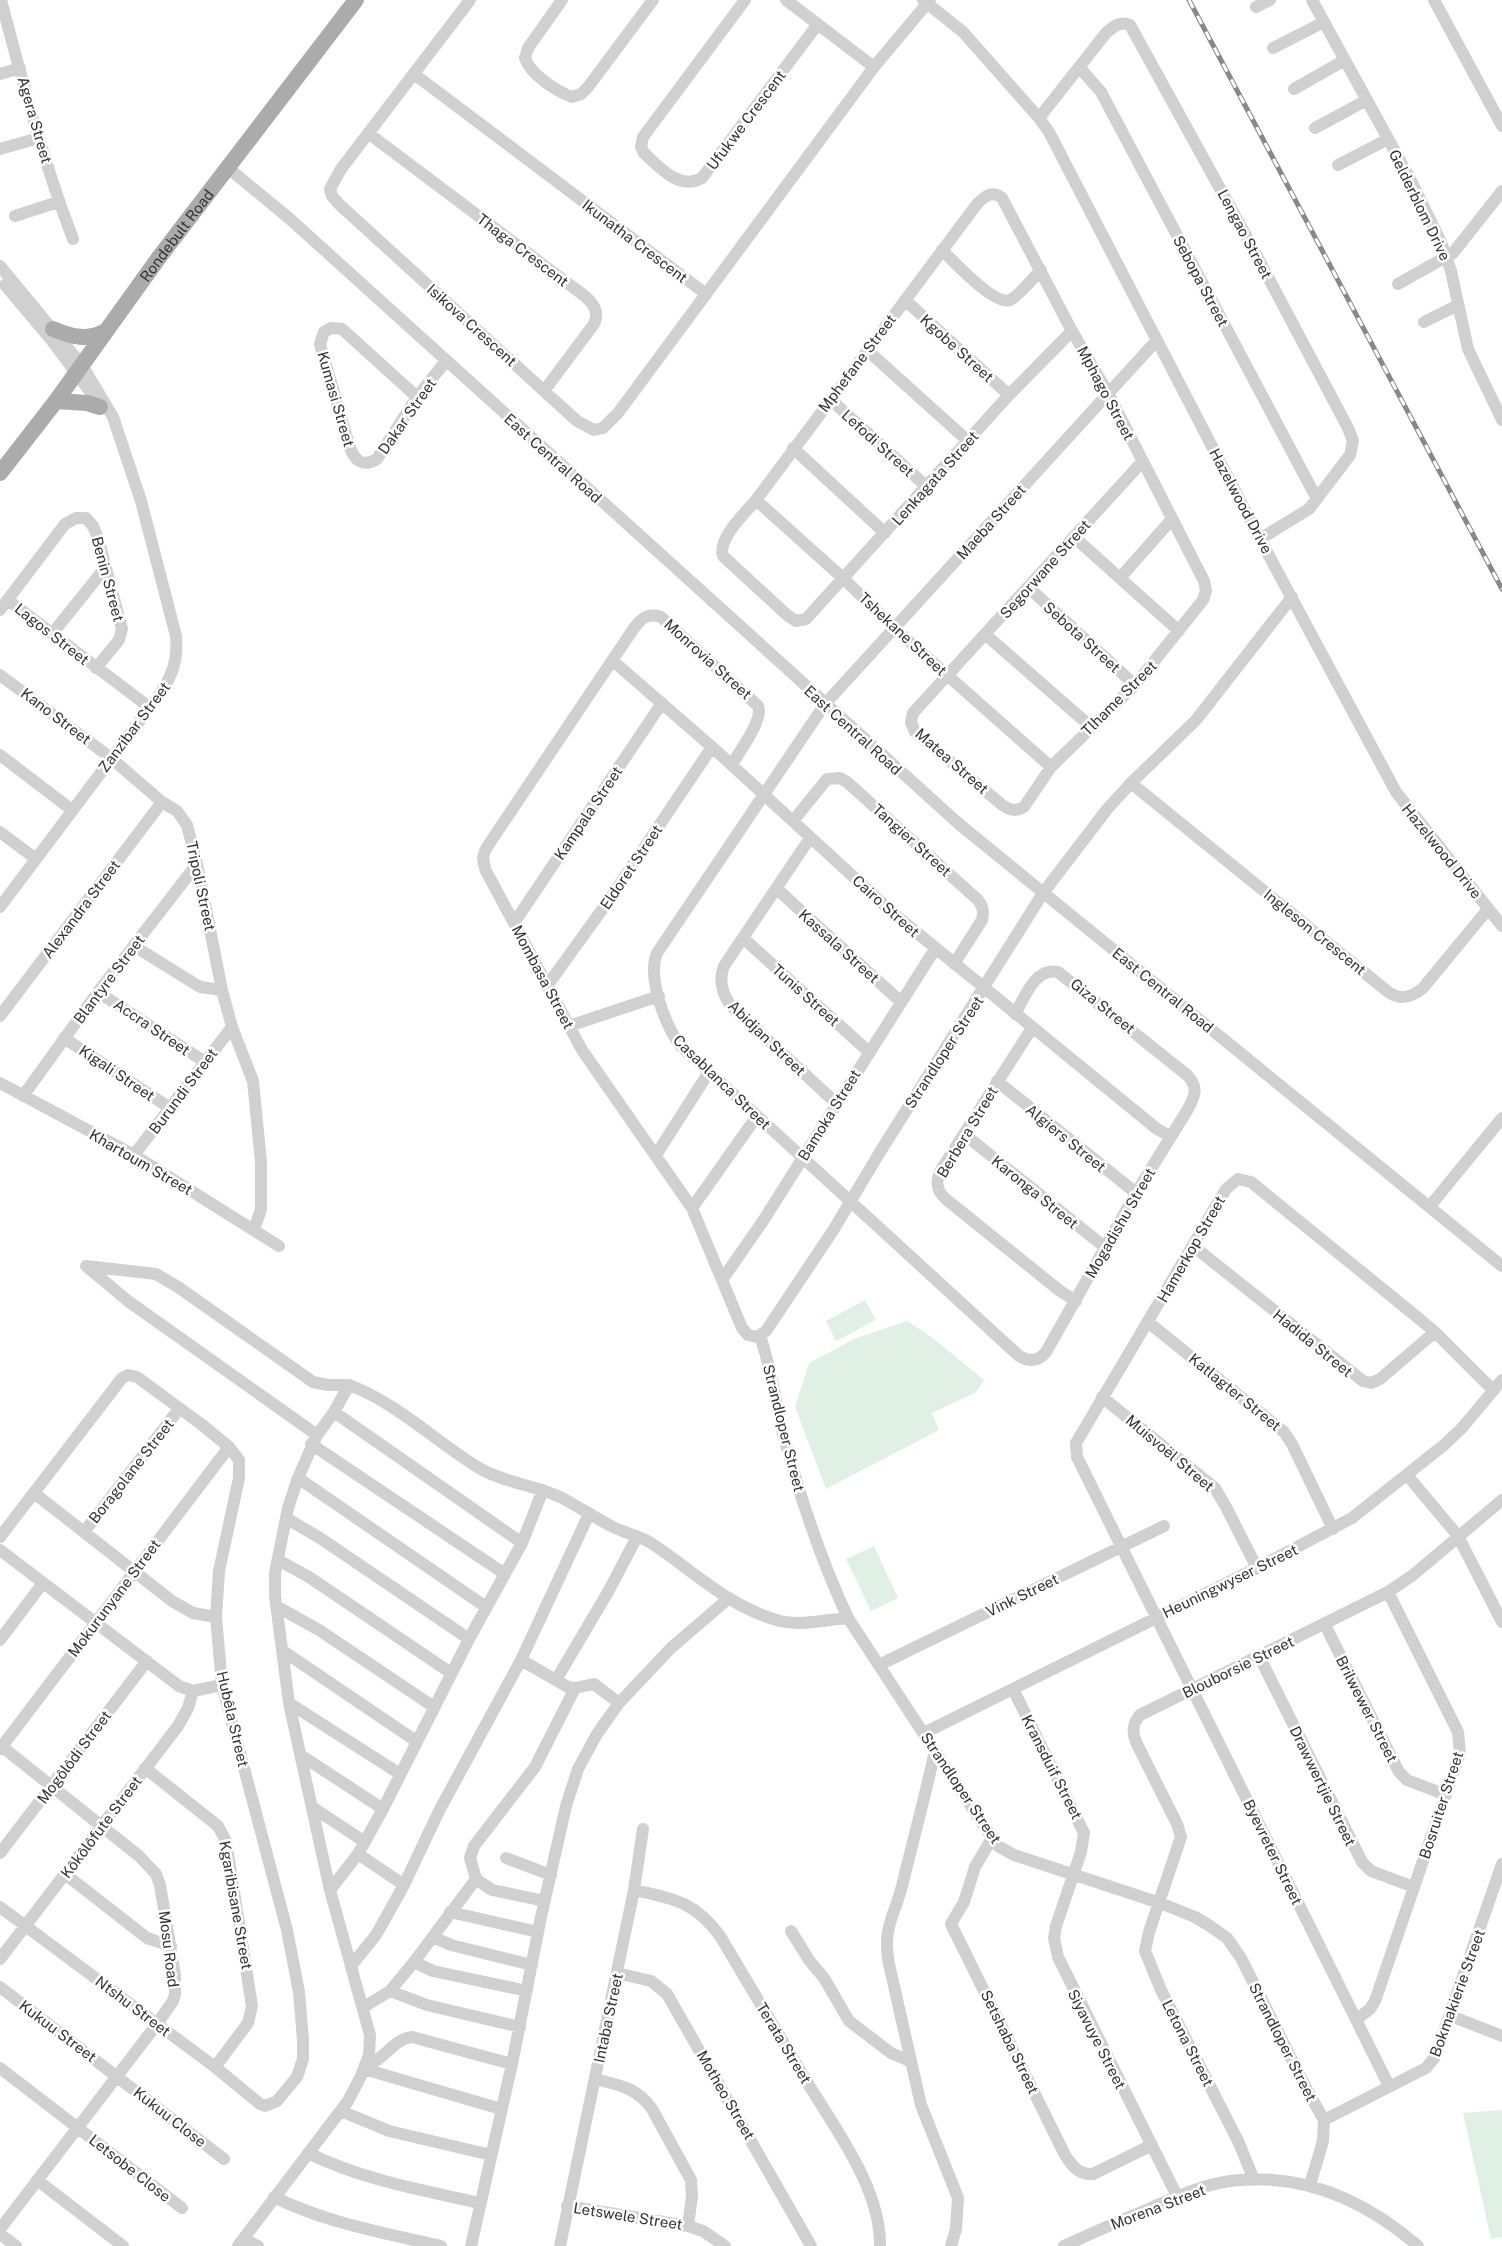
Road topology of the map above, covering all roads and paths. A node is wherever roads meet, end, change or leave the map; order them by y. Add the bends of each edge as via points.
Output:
1 (356, 0) edge
2 (470, 0) edge
3 (562, 0) edge
4 (653, 0) edge
5 (745, 0) edge
6 (786, 0) edge
7 (1270, 0) edge
8 (1312, 0) edge
9 (1434, 0) edge
10 (1, 1) edge
11 (926, 1) edge
12 (1256, 7) dead end
13 (1324, 22) junction
14 (818, 24) junction
15 (1273, 48) dead end
16 (1345, 60) junction
17 (874, 67) junction
18 (20, 68) junction
19 (1079, 68) junction
20 (0, 74) edge
21 (414, 74) junction
22 (1294, 88) dead end
23 (1366, 100) junction
24 (1039, 118) junction
25 (1502, 126) edge
26 (1315, 128) dead end
27 (368, 133) junction
28 (39, 138) junction
29 (1388, 139) junction
30 (0, 149) edge
31 (1338, 165) dead end
32 (228, 167) junction
33 (1502, 191) edge
34 (58, 202) junction
35 (1007, 205) joint
36 (15, 216) dead end
37 (73, 239) dead end
38 (942, 250) junction
39 (1448, 258) junction
40 (0, 266) edge
41 (1041, 270) junction
42 (0, 279) edge
43 (1398, 284) dead end
44 (706, 294) junction
45 (905, 300) junction
46 (1458, 305) junction
47 (1424, 322) dead end
48 (54, 329) junction
49 (106, 331) junction
50 (1072, 331) junction
51 (1157, 340) junction
52 (867, 350) junction
53 (446, 361) junction
54 (79, 369) junction
55 (544, 390) junction
56 (1108, 393) junction
57 (1009, 395) junction
58 (417, 398) junction
59 (830, 399) junction
60 (56, 402) junction
61 (100, 407) junction
62 (1502, 420) edge
63 (968, 441) junction
64 (793, 448) junction
65 (1142, 462) junction
66 (363, 463) joint
67 (0, 473) edge
68 (927, 487) junction
69 (1316, 499) junction
70 (756, 500) junction
71 (1172, 519) junction
72 (144, 521) junction
73 (885, 533) junction
74 (1074, 537) junction
75 (1260, 538) junction
76 (105, 568) junction
77 (1120, 578) junction
78 (844, 579) junction
79 (1204, 581) joint
80 (1029, 588) junction
81 (1292, 596) junction
82 (4, 605) edge
83 (649, 615) joint
84 (796, 621) joint
85 (895, 629) junction
86 (1178, 632) junction
87 (52, 634) junction
88 (986, 635) junction
89 (612, 661) junction
90 (96, 668) junction
91 (0, 675) edge
92 (946, 676) junction
93 (1135, 685) junction
94 (662, 703) junction
95 (825, 704) junction
96 (149, 707) junction
97 (1090, 726) junction
98 (712, 747) junction
99 (0, 755) edge
100 (111, 758) junction
101 (732, 765) junction
102 (1051, 766) junction
103 (1131, 783) junction
104 (763, 795) junction
105 (162, 802) junction
106 (1021, 809) joint
107 (72, 810) junction
108 (793, 821) junction
109 (0, 832) edge
110 (810, 838) junction
111 (36, 859) junction
112 (197, 864) junction
113 (776, 889) junction
114 (1043, 893) junction
115 (0, 907) edge
116 (1488, 909) junction
117 (514, 923) junction
118 (1502, 926) edge
119 (743, 938) junction
120 (134, 946) junction
121 (935, 949) junction
122 (954, 964) junction
123 (547, 986) junction
124 (984, 988) junction
125 (222, 990) junction
126 (98, 992) junction
127 (659, 996) junction
128 (901, 1002) junction
129 (1015, 1014) junction
130 (0, 1016) edge
131 (569, 1026) junction
132 (232, 1027) junction
133 (1032, 1028) junction
134 (64, 1038) junction
135 (869, 1052) junction
136 (205, 1062) junction
137 (709, 1072) junction
138 (997, 1081) junction
139 (0, 1083) edge
140 (1194, 1085) joint
141 (23, 1096) junction
142 (836, 1103) junction
143 (170, 1108) junction
144 (757, 1116) junction
145 (1502, 1118) edge
146 (964, 1134) junction
147 (1170, 1136) junction
148 (134, 1154) junction
149 (656, 1155) junction
150 (803, 1157) junction
151 (1136, 1193) junction
152 (850, 1201) junction
153 (1430, 1206) junction
154 (692, 1208) junction
155 (254, 1230) junction
156 (279, 1246) dead end
157 (1193, 1246) junction
158 (1106, 1248) junction
159 (1502, 1266) edge
160 (722, 1280) junction
161 (1076, 1301) junction
162 (1148, 1322) junction
163 (1435, 1332) junction
164 (761, 1336) junction
165 (1038, 1359) joint
166 (1502, 1380) edge
167 (349, 1385) junction
168 (1493, 1390) junction
169 (1102, 1397) junction
170 (179, 1409) junction
171 (334, 1412) junction
172 (314, 1440) junction
173 (229, 1447) junction
174 (1407, 1474) junction
175 (298, 1478) junction
176 (543, 1490) junction
177 (34, 1493) junction
178 (1502, 1500) edge
179 (589, 1514) junction
180 (286, 1518) junction
181 (1164, 1526) dead end
182 (1333, 1529) junction
183 (84, 1532) junction
184 (637, 1536) junction
185 (1458, 1536) junction
186 (0, 1537) edge
187 (522, 1543) junction
188 (1121, 1546) junction
189 (0, 1550) edge
190 (278, 1560) junction
191 (1257, 1568) junction
192 (134, 1571) junction
193 (505, 1574) junction
194 (44, 1583) junction
195 (1388, 1592) junction
196 (728, 1598) junction
197 (276, 1606) junction
198 (486, 1606) junction
199 (216, 1617) junction
200 (1158, 1617) junction
201 (848, 1618) junction
202 (96, 1622) junction
203 (1502, 1622) edge
204 (1325, 1624) junction
205 (469, 1639) junction
206 (0, 1640) edge
207 (283, 1651) junction
208 (1259, 1656) junction
209 (521, 1660) junction
210 (147, 1662) junction
211 (880, 1665) junction
212 (452, 1673) junction
213 (556, 1680) junction
214 (222, 1685) junction
215 (576, 1688) junction
216 (1013, 1689) junction
217 (1193, 1689) junction
218 (192, 1691) junction
219 (289, 1703) junction
220 (619, 1703) junction
221 (434, 1707) junction
222 (924, 1734) junction
223 (416, 1741) junction
224 (1, 1747) edge
225 (935, 1751) junction
226 (302, 1756) junction
227 (145, 1768) junction
228 (400, 1774) junction
229 (52, 1786) junction
230 (1446, 1795) junction
231 (312, 1808) junction
232 (383, 1809) junction
233 (102, 1825) junction
234 (643, 1829) dead end
235 (992, 1838) junction
236 (365, 1842) junction
237 (0, 1853) edge
238 (358, 1854) junction
239 (506, 1858) dead end
240 (1502, 1864) edge
241 (65, 1874) junction
242 (551, 1874) junction
243 (1074, 1874) junction
244 (476, 1879) junction
245 (404, 1886) junction
246 (1414, 1887) junction
247 (330, 1890) junction
248 (634, 1890) junction
249 (545, 1901) junction
250 (1160, 1903) junction
251 (0, 1907) edge
252 (450, 1912) junction
253 (25, 1925) junction
254 (791, 1931) dead end
255 (538, 1932) junction
256 (433, 1937) junction
257 (170, 1946) junction
258 (0, 1959) edge
259 (414, 1962) junction
260 (532, 1965) junction
261 (351, 1966) junction
262 (617, 1973) junction
263 (0, 1987) edge
264 (390, 1991) junction
265 (527, 1991) junction
266 (364, 2007) junction
267 (1451, 2016) junction
268 (1356, 2019) junction
269 (157, 2024) junction
270 (520, 2027) junction
271 (1502, 2036) edge
272 (910, 2061) junction
273 (512, 2064) junction
274 (215, 2067) junction
275 (364, 2067) junction
276 (0, 2068) edge
277 (117, 2075) junction
278 (595, 2080) junction
279 (1389, 2086) junction
280 (265, 2106) joint
281 (501, 2109) junction
282 (341, 2111) junction
283 (1324, 2120) junction
284 (78, 2128) junction
285 (1152, 2145) junction
286 (308, 2153) junction
287 (491, 2155) junction
288 (224, 2159) dead end
289 (37, 2180) junction
290 (1254, 2180) junction
291 (1310, 2185) junction
292 (1177, 2196) junction
293 (274, 2197) junction
294 (480, 2203) junction
295 (567, 2206) junction
296 (182, 2208) dead end
297 (688, 2226) junction
298 (0, 2229) edge
299 (0, 2234) edge
300 (241, 2242) edge
301 (16, 2246) edge
302 (123, 2246) edge
303 (258, 2246) edge
304 (441, 2246) edge
305 (471, 2246) edge
306 (560, 2246) edge
307 (725, 2246) edge
308 (811, 2246) edge
309 (880, 2246) edge
310 (950, 2246) edge
311 (1064, 2246) edge
312 (1418, 2246) edge

1 - 32 main road, Rondebult Road
2 - 21 street
3 - 4 street via 528,48 525,58 531,69 572,97 588,87
5 - 14 street, Ufukwe Crescent via 643,137 641,147 644,152 682,182 702,178
6 - 14 street
7 - 12 street
8 - 13 street, Gelderblom Drive
9 - 25 street
10 - 18 street, Agera Street
11 - 17 street
11 - 24 street, Hazelwood Drive via 963,32
13 - 15 street
13 - 16 street, Gelderblom Drive
14 - 17 street
16 - 22 street
16 - 23 street, Gelderblom Drive
17 - 44 street
18 - 20 street
18 - 28 street, Agera Street
19 - 24 street, Lengao Street
19 - 69 street, Sebopa Street via 1101,92
19 - 69 street, Lengao Street via 1112,28 1123,23 1133,28 1351,435 1353,448 1350,455
21 - 27 street, Isikova Crescent
21 - 44 street, Ikunatha Crescent
23 - 26 street
23 - 29 street, Gelderblom Drive
24 - 51 street, Hazelwood Drive via 1059,148
27 - 55 street, Isikova Crescent via 331,184 332,196
27 - 55 street, Thaga Crescent via 595,306 594,324
28 - 30 street
28 - 34 street, Agera Street
29 - 31 street
29 - 39 street, Gelderblom Drive
32 - 49 main road, Rondebult Road
32 - 53 street, East Central Road
33 - 39 street
34 - 36 street
34 - 37 street, Agera Street
35 - 38 street, Mphefane Street via 998,195 982,198
35 - 41 street, Mphago Street
38 - 41 street via 991,295 1002,300 1010,300
38 - 45 street, Mphefane Street
39 - 43 street
39 - 46 street, Gelderblom Drive
40 - 48 street
41 - 50 street, Mphago Street
42 - 54 street
44 - 55 street, Isikova Crescent via 618,413 603,428 594,430 583,425
45 - 52 street, Mphefane Street
45 - 57 street, Kgobe Street
46 - 47 street
46 - 62 street, Gelderblom Drive via 1471,358
48 - 49 main road via 70,336 84,337
48 - 54 street
49 - 54 main road, Rondebult Road
50 - 56 street, Mphago Street
50 - 57 street, Lenkagata Street
51 - 56 street, Maeba Street
51 - 75 street, Hazelwood Drive
52 - 59 street, Mphefane Street
52 - 63 street
53 - 58 street, Dakar Street
53 - 95 street, East Central Road
54 - 60 main road, Rondebult Road
54 - 61 street
54 - 72 street via 113,417
56 - 65 street, Mphago Street
56 - 85 street, Maeba Street
57 - 63 street, Lenkagata Street
58 - 66 street, Dakar Street via 377,459
58 - 66 street, Kumasi Street via 342,329 331,328 324,332 320,344 349,445 355,459
59 - 64 street, Mphefane Street
59 - 68 street, Lefodi Street
60 - 61 main road via 87,402
60 - 67 main road, Rondebult Road
61 - 72 street
63 - 68 street, Lenkagata Street
64 - 70 street, Mphefane Street
64 - 73 street
65 - 71 street, Mphago Street
65 - 74 street, Segorwane Street
68 - 73 street, Lenkagata Street
69 - 75 street, Lengao Street via 1303,515
70 - 78 street, Tshekane Street
70 - 84 street, Mphefane Street via 726,537 721,548 723,556
71 - 77 street
71 - 79 street, Mphago Street
72 - 96 street, Zanzibar Street via 176,636 177,651 171,678
73 - 78 street, Lenkagata Street
74 - 77 street
74 - 80 street, Segorwane Street
75 - 81 street, Hazelwood Drive
76 - 82 street, Benin Street via 95,529 82,517 72,519
76 - 87 street
76 - 90 street, Benin Street via 122,633
77 - 86 street
78 - 84 street, Lenkagata Street via 811,616
78 - 85 street, Tshekane Street
79 - 86 street, Tlhame Street via 1206,591 1203,600
80 - 88 street, Segorwane Street
80 - 93 street, Sebota Street
81 - 103 street via 1196,720
81 - 116 street, Hazelwood Drive via 1396,792
82 - 87 street, Lagos Street
83 - 89 street, Mombasa Street via 641,619
83 - 101 street, Monrovia Street via 661,617 671,625 758,706 757,722
85 - 92 street, Tshekane Street
85 - 95 street, Maeba Street
86 - 93 street, Tlhame Street
87 - 90 street, Lagos Street
88 - 92 street, Segorwane Street
88 - 97 street
89 - 94 street, Cairo Street
89 - 117 street, Mombasa Street via 484,852 482,859 486,871
90 - 96 street, Lagos Street
91 - 100 street, Kano Street
92 - 102 street, Tshekane Street
92 - 106 street, Matea Street via 913,713 912,727 1001,804 1011,810
93 - 97 street, Tlhame Street
94 - 98 street, Cairo Street
94 - 117 street, Kampala Street
95 - 104 street, Casablanca Street
95 - 114 street, East Central Road via 951,818
96 - 100 street, Zanzibar Street
97 - 102 street, Tlhame Street
98 - 101 street, Cairo Street
98 - 123 street, Eldoret Street
99 - 107 street
100 - 105 street, Tripoli Street
100 - 107 street, Zanzibar Street
101 - 104 street, Cairo Street
102 - 106 street, Tlhame Street
103 - 114 street
103 - 116 street, Ingleson Crescent via 1398,997 1410,997 1422,988
104 - 108 street, Cairo Street
104 - 127 street, Casablanca Street via 657,953 653,970
105 - 112 street, Tripoli Street via 177,811 187,825
105 - 130 street, Alexandra Street
107 - 111 street, Zanzibar Street
108 - 110 street, Cairo Street
108 - 122 street, Tangier Street via 827,779 840,778 847,782 982,907 982,920
109 - 111 street
110 - 113 street, Abidjan Street
110 - 121 street, Cairo Street
111 - 115 street, Zanzibar Street
112 - 120 street, Blantyre Street
112 - 125 street, Tripoli Street
113 - 119 street, Abidjan Street
113 - 128 street, Kassala Street
114 - 124 street, Strandloper Street
114 - 153 street, East Central Road
116 - 118 street, Hazelwood Drive
117 - 123 street, Mombasa Street
119 - 135 street, Tunis Street
119 - 142 street, Abidjan Street via 720,975 729,1004
120 - 125 street via 200,987
120 - 126 street, Blantyre Street
121 - 122 street, Cairo Street
121 - 128 street, Bamoka Street
122 - 124 street, Cairo Street
123 - 131 street, Mombasa Street
124 - 129 street, Cairo Street
124 - 152 street, Strandloper Street
125 - 132 street, Tripoli Street
126 - 134 street, Blantyre Street
126 - 136 street, Accra Street
127 - 131 street
127 - 137 street, Casablanca Street via 671,1033
128 - 135 street, Bamoka Street
129 - 133 street, Cairo Street
129 - 140 street, Giza Street via 1040,975 1047,971 1058,972 1187,1075
131 - 149 street, Mombasa Street via 582,1050
132 - 136 street, Burundi Street
132 - 155 street, Tripoli Street via 255,1114 261,1162 261,1209
133 - 138 street, Berbera Street
133 - 147 street, Cairo Street
134 - 141 street, Blantyre Street
134 - 143 street, Kigali Street
135 - 142 street, Bamoka Street
136 - 143 street, Burundi Street
137 - 144 street, Casablanca Street
137 - 149 street
138 - 146 street, Berbera Street
138 - 151 street, Algiers Street
139 - 141 street, Khartoum Street
140 - 147 street, Mogadishu Street via 1195,1095
141 - 148 street, Khartoum Street
142 - 150 street, Bamoka Street
143 - 148 street, Burundi Street
144 - 150 street, Casablanca Street
144 - 154 street
145 - 153 street
146 - 158 street, Karonga Street
146 - 161 street, Berbera Street via 938,1175 939,1192
147 - 151 street, Mogadishu Street
148 - 155 street, Khartoum Street
149 - 154 street, Mombasa Street
150 - 152 street, Casablanca Street
150 - 160 street, Bamoka Street
151 - 158 street, Mogadishu Street
152 - 164 street, Strandloper Street
152 - 165 street, Casablanca Street via 1018,1355 1027,1360
153 - 159 street, East Central Road
154 - 160 street, Mombasa Street
155 - 156 street, Khartoum Street
157 - 162 street, Hamerkop Street
157 - 163 street, Hadida Street via 1363,1382 1380,1379
157 - 163 street, Hamerkop Street via 1226,1189 1235,1180 1246,1180
158 - 161 street, Mogadishu Street
160 - 164 street, Mombasa Street via 744,1332 752,1337
161 - 165 street, Mogadishu Street via 1046,1352
162 - 169 street, Hamerkop Street
162 - 182 street, Katlagter Street via 1284,1432
163 - 168 street, Hamerkop Street
164 - 201 street, Strandloper Street via 803,1505 830,1581
166 - 168 street, Heuningwyser Street
167 - 171 street
167 - 172 street via 313,1382 156,1274 86,1266
167 - 176 street via 380,1399 482,1469 506,1481
168 - 174 street, Heuningwyser Street via 1462,1428
169 - 188 street, Hamerkop Street via 1079,1435 1075,1448
169 - 191 street, Muisvoël Street via 1215,1488
170 - 173 street, Hubêla Street
170 - 177 street, Hubêla Street via 137,1377 128,1375 122,1378
170 - 183 street, Boragolane Street
171 - 172 street
171 - 187 street
172 - 175 street
172 - 193 street
173 - 192 street, Mokurunyane Street
173 - 199 street, Hubêla Street via 240,1466 219,1571
174 - 182 street, Heuningwyser Street via 1360,1513
174 - 185 street
175 - 180 street
175 - 198 street
176 - 179 street
176 - 187 street
177 - 183 street
177 - 186 street
178 - 185 street, Blouborsie Street
179 - 184 street
179 - 209 street
180 - 190 street
180 - 205 street
181 - 188 street, Vink Street
182 - 191 street, Heuningwyser Street
183 - 192 street
184 - 196 street
184 - 213 street
185 - 195 street, Blouborsie Street
185 - 203 street
187 - 193 street
188 - 200 street, Hamerkop Street
188 - 211 street, Vink Street
189 - 194 street
190 - 197 street
190 - 212 street via 309,1577
191 - 200 street, Heuningwyser Street
192 - 199 street via 187,1611
192 - 202 street, Mokurunyane Street
193 - 198 street
194 - 202 street
194 - 206 street
195 - 204 street, Blouborsie Street
195 - 230 street, Bosruiter Street via 1460,1739 1460,1753
196 - 201 street via 790,1623
196 - 220 street via 671,1648
197 - 207 street
197 - 221 street via 319,1630
198 - 205 street
199 - 214 street, Hubêla Street
200 - 216 street, Heuningwyser Street
200 - 217 street, Byevreter Street
201 - 211 street, Strandloper Street
202 - 210 street
202 - 224 street, Mokurunyane Street
204 - 208 street, Blouborsie Street
204 - 230 street, Brilwewer Street via 1399,1772 1407,1780
205 - 212 street
207 - 219 street
207 - 223 street
208 - 217 street, Blouborsie Street
208 - 246 street, Drawwertjie Street via 1362,1862 1371,1871
209 - 213 street
209 - 245 street via 439,1811
210 - 218 street via 179,1686
210 - 229 street, Mogôlôdi Street
211 - 222 street, Strandloper Street
212 - 221 street
213 - 215 street
214 - 218 street
214 - 280 street, Hubêla Street via 286,1930 302,2020 301,2069 283,2095
215 - 220 street via 594,1684
215 - 244 street via 536,1767 474,1846 470,1858
216 - 222 street, Heuningwyser Street
216 - 243 street, Kransduif Street via 1083,1828 1084,1841
217 - 250 street, Blouborsie Street via 1140,1715 1133,1728 1136,1742 1181,1837
217 - 268 street, Byevreter Street
218 - 227 street, Kôkôlôfute Street via 184,1718
219 - 226 street
219 - 228 street
220 - 242 street via 578,1769
221 - 223 street
222 - 225 street, Strandloper Street
223 - 228 street
224 - 229 street, Mosu Road
225 - 235 street, Strandloper Street
225 - 272 street via 900,1894 887,1932 887,1954
226 - 231 street
226 - 232 street
227 - 233 street, Kôkôlôfute Street
227 - 274 street, Kgaribisane Street via 218,1826 226,1841 252,2006 248,2023
228 - 232 street
229 - 233 street, Mosu Road
229 - 237 street, Mogôlôdi Street
230 - 246 street, Bosruiter Street
231 - 236 street
231 - 247 street
232 - 236 street
233 - 241 street, Kôkôlôfute Street
233 - 257 street, Mosu Road via 140,1856 156,1874
234 - 248 street, Intaba Street
235 - 243 street, Strandloper Street via 1014,1855
235 - 285 street, Setshaba Street via 975,1867 964,1902 951,1924 1065,2155 1078,2171 1093,2174
236 - 238 street
238 - 245 street
238 - 247 street
239 - 242 street
240 - 267 street, Bokmakierie Street
241 - 253 street, Kôkôlôfute Street
241 - 257 street via 147,1938
242 - 249 street
243 - 250 street, Strandloper Street
243 - 285 street, Siyavuye Street via 1056,1926 1054,1938 1058,1957
244 - 249 street via 492,1890
244 - 252 street
245 - 261 street via 376,1935
246 - 268 street, Bosruiter Street via 1375,2000 1370,2009
247 - 261 street
248 - 262 street, Intaba Street
248 - 309 street, Terata Street via 686,1904 699,1912 720,1936 854,2160 873,2202
249 - 255 street
250 - 283 street, Strandloper Street via 1210,1926 1227,1938
250 - 290 street, Letona Street via 1146,1944 1147,1958 1239,2143
251 - 253 street, Ntshu Street
252 - 255 street
252 - 256 street
253 - 258 street, Kôkôlôfute Street
253 - 269 street, Ntshu Street
254 - 272 street via 849,2021 886,2049
255 - 260 street
256 - 259 street
256 - 260 street
257 - 269 street, Mosu Road via 175,1994
259 - 264 street
259 - 265 street via 432,1971
260 - 265 street
261 - 266 street
262 - 278 street, Intaba Street
262 - 308 street, Motheo Street via 651,1981 667,1994
263 - 277 street, Kukuu Street
264 - 266 street
264 - 270 street via 427,2005
265 - 270 street
266 - 275 street via 371,2045
267 - 271 street
267 - 279 street, Bokmakierie Street via 1431,2063
268 - 279 street, Byevreter Street
269 - 274 street, Ntshu Street
269 - 277 street, Mosu Road
270 - 273 street
272 - 310 street via 926,2120 958,2198 956,2229
273 - 275 street via 412,2037 404,2039
273 - 281 street
274 - 280 street, Ntshu Street
275 - 281 street
275 - 282 street
276 - 284 street, Letsobe Close
277 - 284 street, Mosu Road
277 - 288 street, Kukuu Close
278 - 295 street, Intaba Street
278 - 297 street via 638,2092 652,2110 691,2180
279 - 283 street, Bokmakierie Street
281 - 287 street
282 - 286 street
282 - 287 street via 389,2131
283 - 291 street via 1323,2141
284 - 289 street, Mosu Road
284 - 296 street, Letsobe Close
285 - 292 street, Siyavuye Street
286 - 293 street
286 - 294 street via 365,2177
287 - 294 street
289 - 298 street, Mosu Road
289 - 302 street
290 - 291 street, Morena Street via 1275,2179
290 - 292 street, Morena Street via 1229,2181
291 - 312 street, Morena Street via 1359,2204
292 - 311 street, Morena Street
293 - 300 street
293 - 304 street via 338,2223
294 - 305 street
295 - 297 street, Letswele Street
295 - 306 street, Letswele Street
297 - 307 street, Letswele Street via 703,2231
299 - 301 street
300 - 303 street

